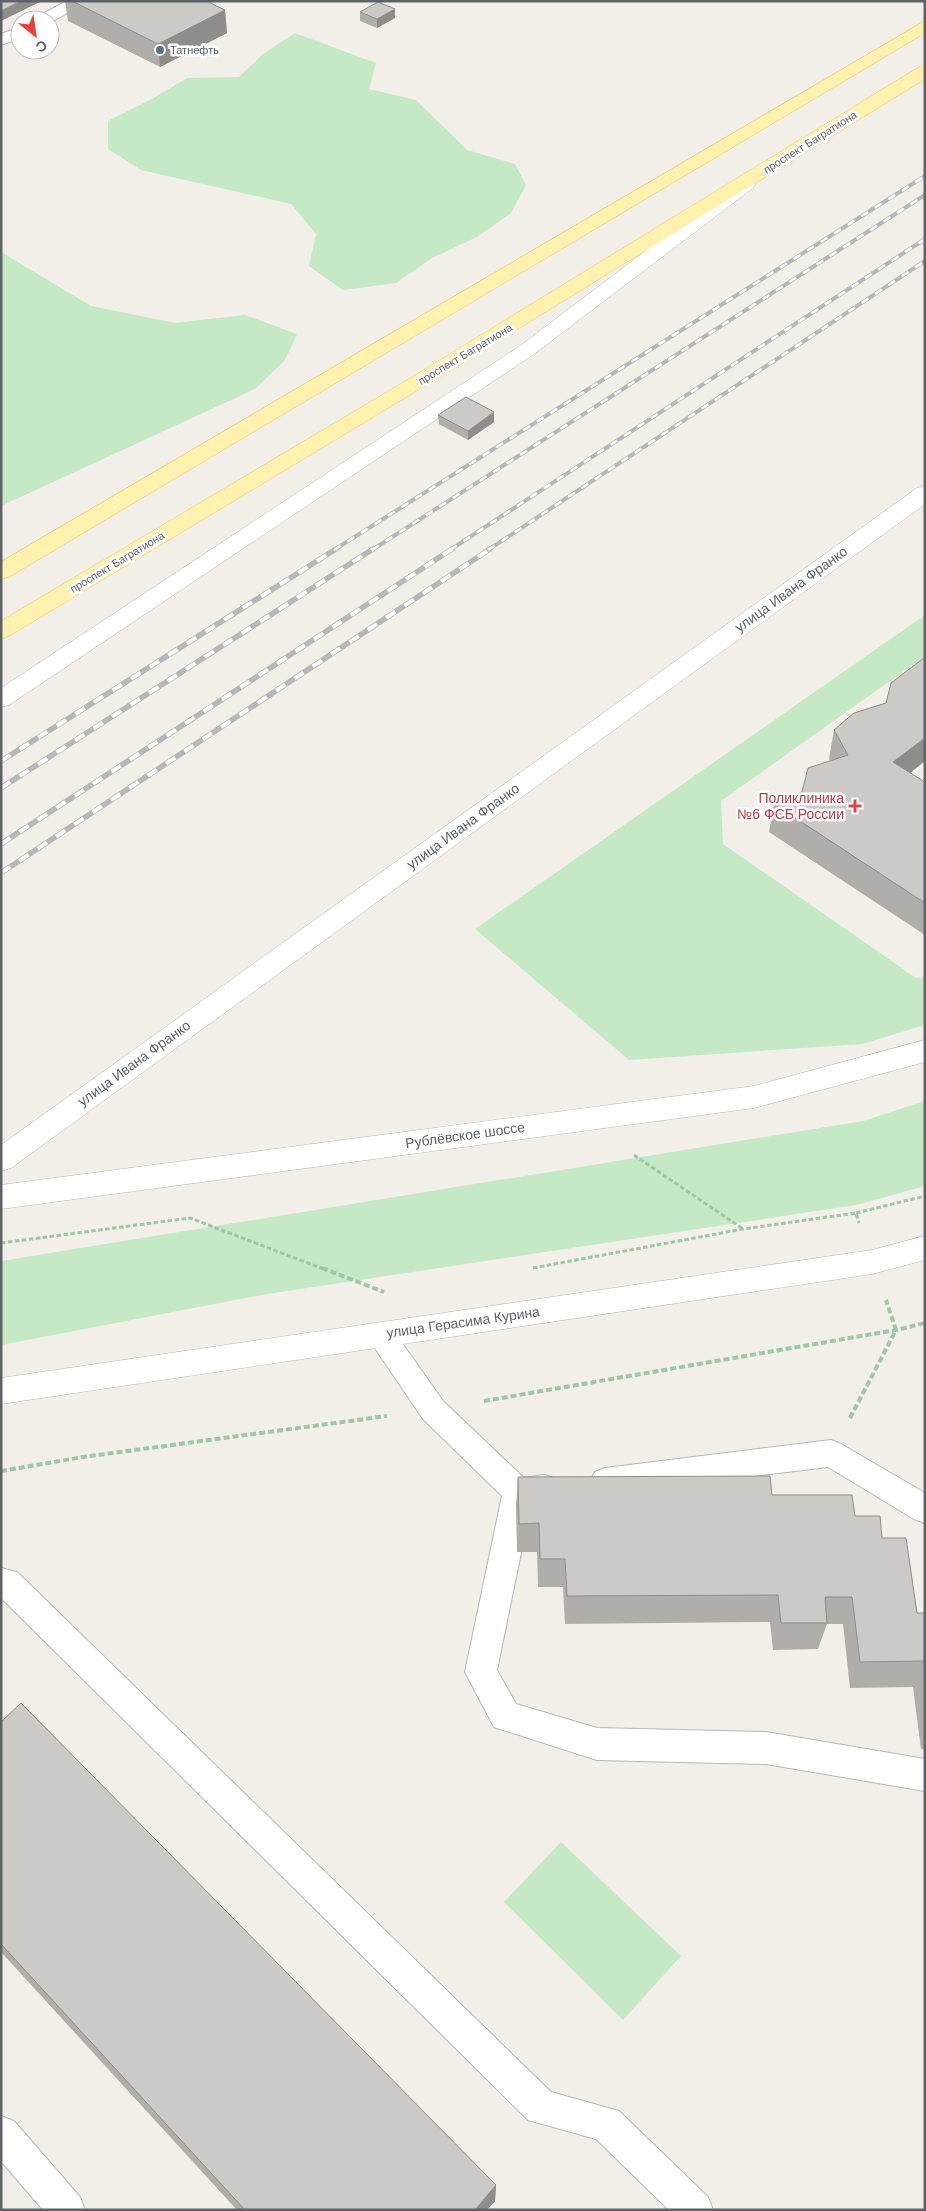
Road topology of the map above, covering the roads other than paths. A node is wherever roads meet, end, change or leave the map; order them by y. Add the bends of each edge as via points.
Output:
1 (80, 1) edge
2 (60, 11) edge
3 (925, 26) edge
4 (925, 72) edge
5 (766, 170) junction
6 (925, 493) edge
7 (1, 572) edge
8 (1, 631) edge
9 (1, 699) edge
10 (925, 1051) edge
11 (1, 1160) edge
12 (1, 1197) edge
13 (925, 1248) edge
14 (380, 1335) junction
15 (1, 1391) edge
16 (518, 1492) junction
17 (925, 1510) edge
18 (1, 1582) edge
19 (925, 1775) edge
20 (1, 2134) edge
21 (68, 2210) edge
22 (695, 2210) edge

1 - 2 lane
3 - 7 main road
4 - 5 main road, проспект Багратиона
5 - 8 main road, проспект Багратиона
5 - 9 street via 527,350
6 - 11 street, улица Ивана Франко
10 - 12 street, Рублёвское шоссе via 754,1097
13 - 14 street, улица Герасима Курина via 872,1262
14 - 15 street, улица Герасима Курина
14 - 16 lane via 433,1410
16 - 17 lane via 831,1453
16 - 19 lane via 481,1672 504,1716 596,1744 766,1748
18 - 22 lane via 6,1582 541,2107 606,2124
20 - 21 lane

